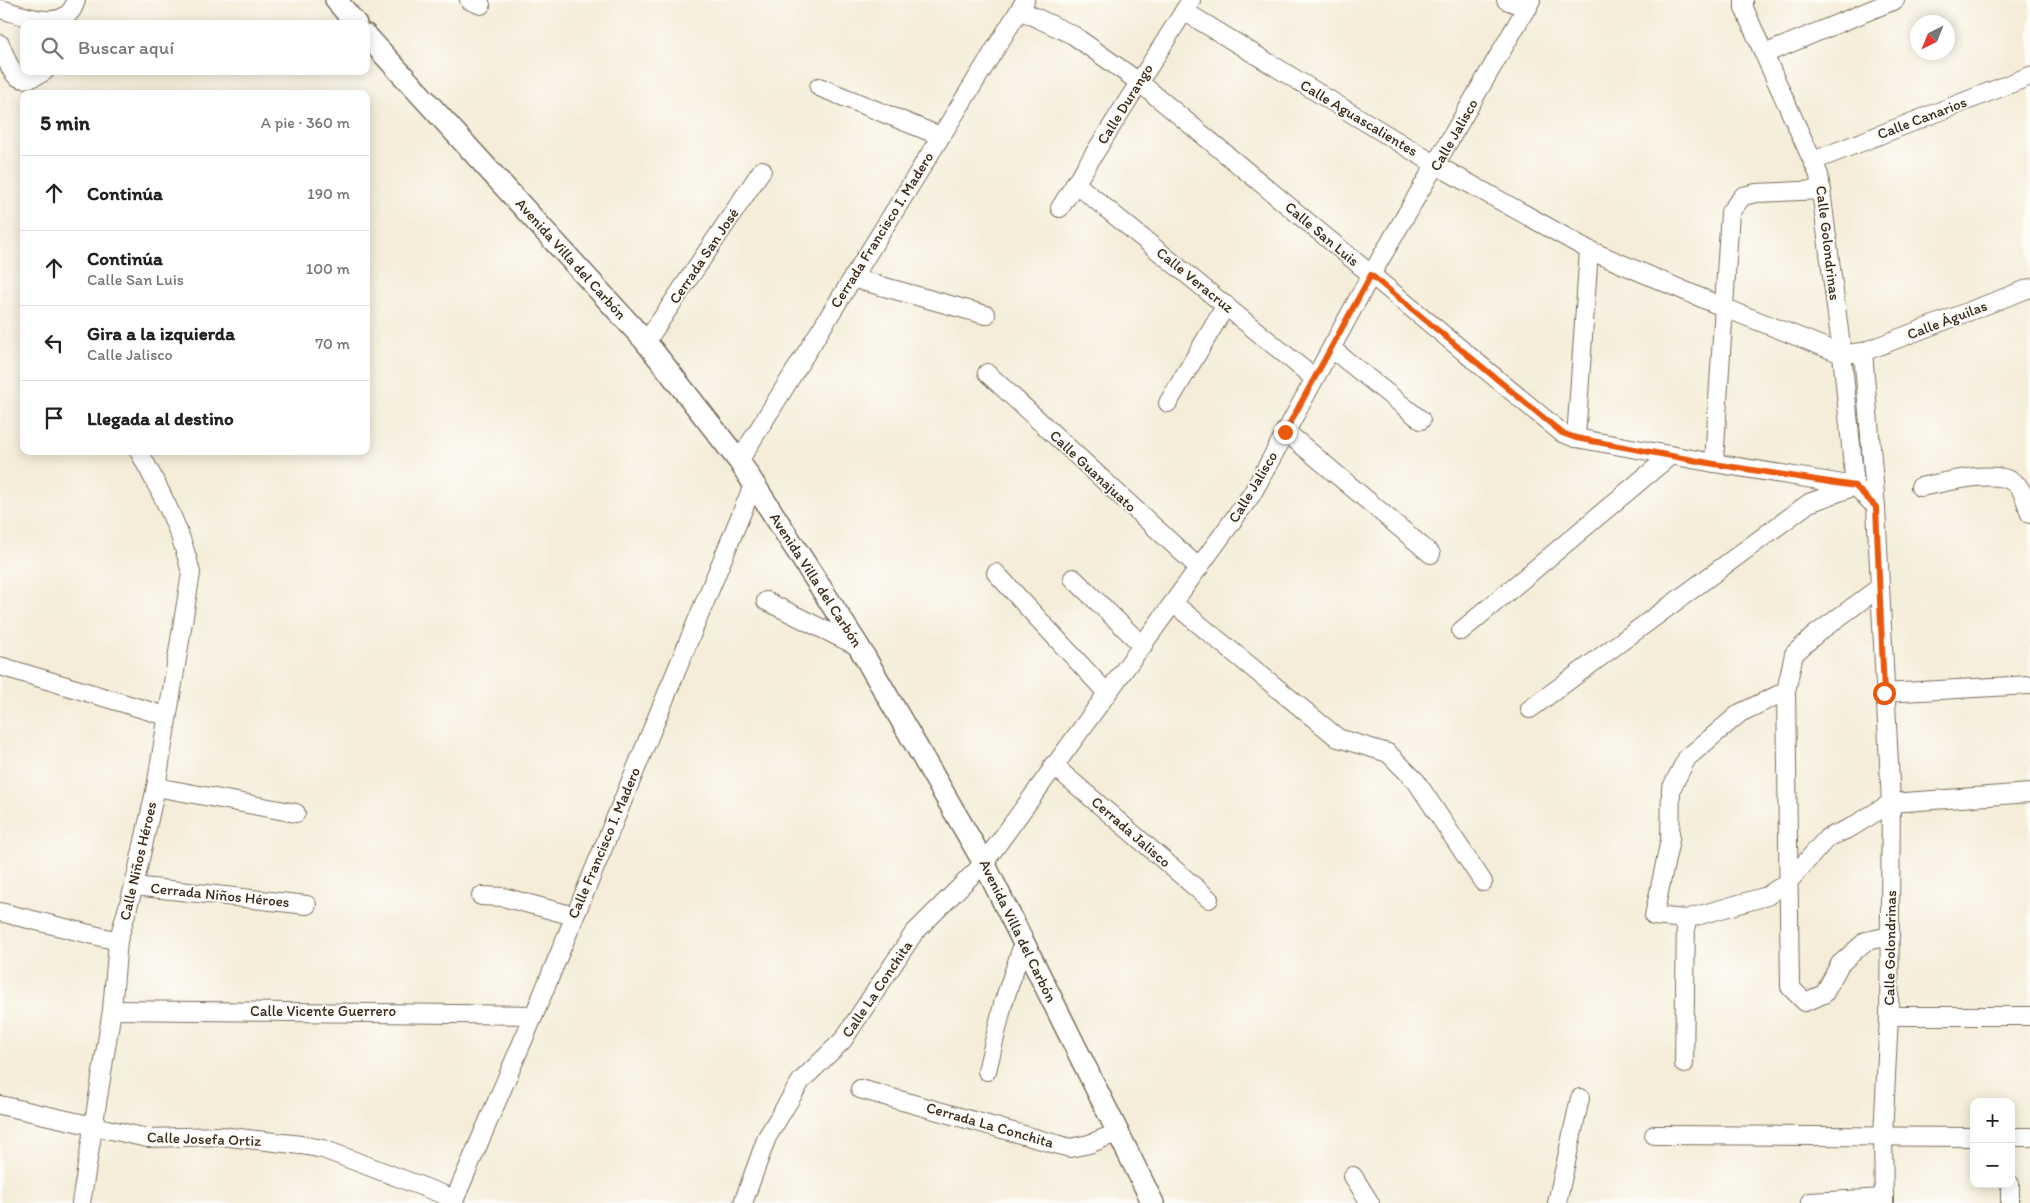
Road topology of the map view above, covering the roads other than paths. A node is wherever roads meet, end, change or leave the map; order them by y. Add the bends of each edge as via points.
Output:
1 (76, 0) edge
2 (336, 0) edge
3 (1506, 0) edge
4 (1744, 0) edge
5 (1894, 0) edge
6 (1530, 4) edge
7 (1023, 5) edge
8 (1188, 6) edge
9 (0, 9) edge
10 (44, 20) edge
11 (51, 20) edge
12 (353, 20) edge
13 (370, 39) edge
14 (0, 44) edge
15 (1764, 54) junction
16 (39, 75) edge
17 (2030, 76) edge
18 (1139, 82) junction
19 (818, 88) dead end
20 (940, 136) junction
21 (1813, 161) junction
22 (1436, 165) junction
23 (762, 170) dead end
24 (1075, 183) junction
25 (1822, 190) junction
26 (1060, 208) dead end
27 (1588, 250) junction
28 (1371, 275) junction
29 (852, 278) junction
30 (2030, 288) edge
31 (1226, 305) junction
32 (1725, 308) junction
33 (986, 315) dead end
34 (646, 342) junction
35 (1332, 349) junction
36 (1863, 352) junction
37 (1842, 354) junction
38 (987, 373) dead end
39 (1314, 378) junction
40 (1168, 403) dead end
41 (1421, 420) dead end
42 (1285, 432) junction
43 (1576, 438) junction
44 (141, 455) edge
45 (1671, 455) junction
46 (739, 461) junction
47 (1714, 464) junction
48 (754, 484) junction
49 (1855, 486) junction
50 (1920, 487) dead end
51 (1876, 507) junction
52 (2030, 514) edge
53 (1431, 554) dead end
54 (1199, 568) junction
55 (996, 572) dead end
56 (1073, 578) dead end
57 (1880, 587) junction
58 (766, 601) dead end
59 (1173, 603) junction
60 (1461, 631) dead end
61 (1143, 646) junction
62 (859, 647) junction
63 (0, 666) edge
64 (2030, 685) edge
65 (1786, 691) junction
66 (1106, 692) junction
67 (1884, 693) junction
68 (1530, 709) dead end
69 (166, 716) junction
70 (1053, 765) junction
71 (156, 787) junction
72 (2030, 793) edge
73 (1892, 803) junction
74 (296, 813) dead end
75 (984, 863) junction
76 (1789, 880) junction
77 (1484, 882) dead end
78 (134, 886) junction
79 (481, 896) dead end
80 (1209, 899) dead end
81 (306, 905) dead end
82 (0, 912) edge
83 (574, 916) junction
84 (1686, 920) junction
85 (1890, 936) junction
86 (118, 941) junction
87 (1023, 944) junction
88 (112, 1010) junction
89 (534, 1015) junction
90 (1889, 1016) junction
91 (2030, 1016) edge
92 (1684, 1064) dead end
93 (987, 1071) dead end
94 (860, 1089) dead end
95 (1580, 1098) dead end
96 (0, 1105) edge
97 (95, 1127) junction
98 (1119, 1132) junction
99 (1654, 1134) dead end
100 (1883, 1136) junction
101 (1970, 1137) edge
102 (2030, 1137) edge
103 (2015, 1138) edge
104 (1353, 1176) dead end
105 (2010, 1188) edge
106 (1884, 1200) edge
107 (454, 1201) edge
108 (1810, 1202) edge
109 (81, 1203) edge
110 (743, 1203) edge
111 (1153, 1203) edge
112 (1370, 1203) edge
113 (1557, 1203) edge
114 (2010, 1203) edge

1 - 11 street via 71,12
2 - 12 main road
3 - 6 street
4 - 15 street, Calle Golondrinas via 1744,8
5 - 15 street
6 - 22 street, Calle Jalisco
7 - 18 street, Calle San Luis via 1073,35
7 - 20 street, Cerrada Francisco I. Madero
8 - 18 street, Calle Durango
8 - 22 street, Calle Aguascalientes
9 - 10 street
13 - 34 main road, Avenida Villa del Carbón
14 - 16 street via 17,77 24,81
15 - 21 street, Calle Golondrinas
17 - 21 street, Calle Canarios
18 - 24 street, Calle Durango
18 - 28 street, Calle San Luis
19 - 20 street
20 - 29 street, Cerrada Francisco I. Madero
21 - 25 street, Calle Golondrinas
22 - 27 street, Calle Aguascalientes
22 - 28 street, Calle Jalisco
23 - 34 street, Cerrada San José
24 - 26 street, Calle Durango
24 - 31 street, Calle Veracruz
25 - 32 street via 1756,193 1744,196 1736,203 1730,212
25 - 37 street, Calle Golondrinas
27 - 32 street, Calle Aguascalientes
27 - 43 street
28 - 35 street, Calle Jalisco
28 - 43 street, Calle San Luis via 1562,433
29 - 33 street
29 - 46 street, Cerrada Francisco I. Madero
30 - 36 street, Calle Águilas
31 - 39 street, Calle Veracruz
31 - 40 street
32 - 37 street, Calle Aguascalientes
32 - 47 street
34 - 46 main road, Avenida Villa del Carbón
35 - 39 street, Calle Jalisco
35 - 41 street
36 - 37 street, Calle Águilas
36 - 51 street, Calle Golondrinas
37 - 49 street, Calle Golondrinas
38 - 54 street, Calle Guanajuato
39 - 42 street, Calle Jalisco
42 - 53 street
42 - 54 street, Calle Jalisco via 1252,494
43 - 45 street, Calle San Luis
44 - 69 street, Calle Niños Héroes via 176,522 191,573
45 - 47 street, Calle San Luis
45 - 60 street
46 - 48 main road, Avenida Villa del Carbón
47 - 49 street, Calle San Luis
48 - 62 main road, Avenida Villa del Carbón
48 - 83 street, Calle Francisco I. Madero
49 - 51 street
49 - 68 street via 1809,504
50 - 52 street via 1989,476 2004,478 2016,483
51 - 57 street, Calle Golondrinas
54 - 59 street, Calle Jalisco
55 - 66 street
56 - 61 street
57 - 65 street via 1794,654
57 - 67 street, Calle Golondrinas
58 - 62 street
59 - 61 street, Calle Jalisco
59 - 77 street via 1338,738 1388,753 1416,781
61 - 66 street, Calle Jalisco
62 - 75 main road, Avenida Villa del Carbón
63 - 69 street
64 - 67 street
65 - 76 street
65 - 84 street via 1740,712 1687,758 1671,789 1670,840 1654,916
66 - 70 street, Calle Jalisco
67 - 73 street, Calle Golondrinas
69 - 71 street, Calle Niños Héroes
70 - 75 street, Calle Jalisco
70 - 80 street, Cerrada Jalisco
71 - 74 street
71 - 78 street, Calle Niños Héroes
72 - 73 street
73 - 76 street via 1827,838
73 - 85 street, Calle Golondrinas
75 - 87 main road, Avenida Villa del Carbón
75 - 110 street, Calle La Conchita via 914,933 843,1040 801,1081 767,1137
76 - 84 street via 1767,896
76 - 85 street via 1790,987 1805,1002 1824,994 1840,964 1866,941
78 - 81 street, Cerrada Niños Héroes
78 - 86 street, Calle Niños Héroes
79 - 83 street via 503,897
82 - 86 street
83 - 89 street, Calle Francisco I. Madero
84 - 92 street
85 - 90 street, Calle Golondrinas
86 - 88 street, Calle Niños Héroes
87 - 93 street via 1003,1004
87 - 98 main road, Avenida Villa del Carbón
88 - 89 street, Calle Vicente Guerrero
88 - 97 street, Calle Niños Héroes
89 - 107 street, Calle Francisco I. Madero
90 - 91 street
90 - 100 street, Calle Golondrinas
94 - 98 street, Cerrada La Conchita via 1070,1148
95 - 113 street
96 - 97 street, Calle Josefa Ortiz
97 - 107 street, Calle Josefa Ortiz via 159,1139 221,1136 301,1145 323,1150
97 - 109 street, Calle Niños Héroes
98 - 111 main road, Avenida Villa del Carbón
99 - 100 street
100 - 101 street
100 - 106 street, Calle Golondrinas
102 - 103 street
104 - 112 street
105 - 114 street
106 - 108 street

